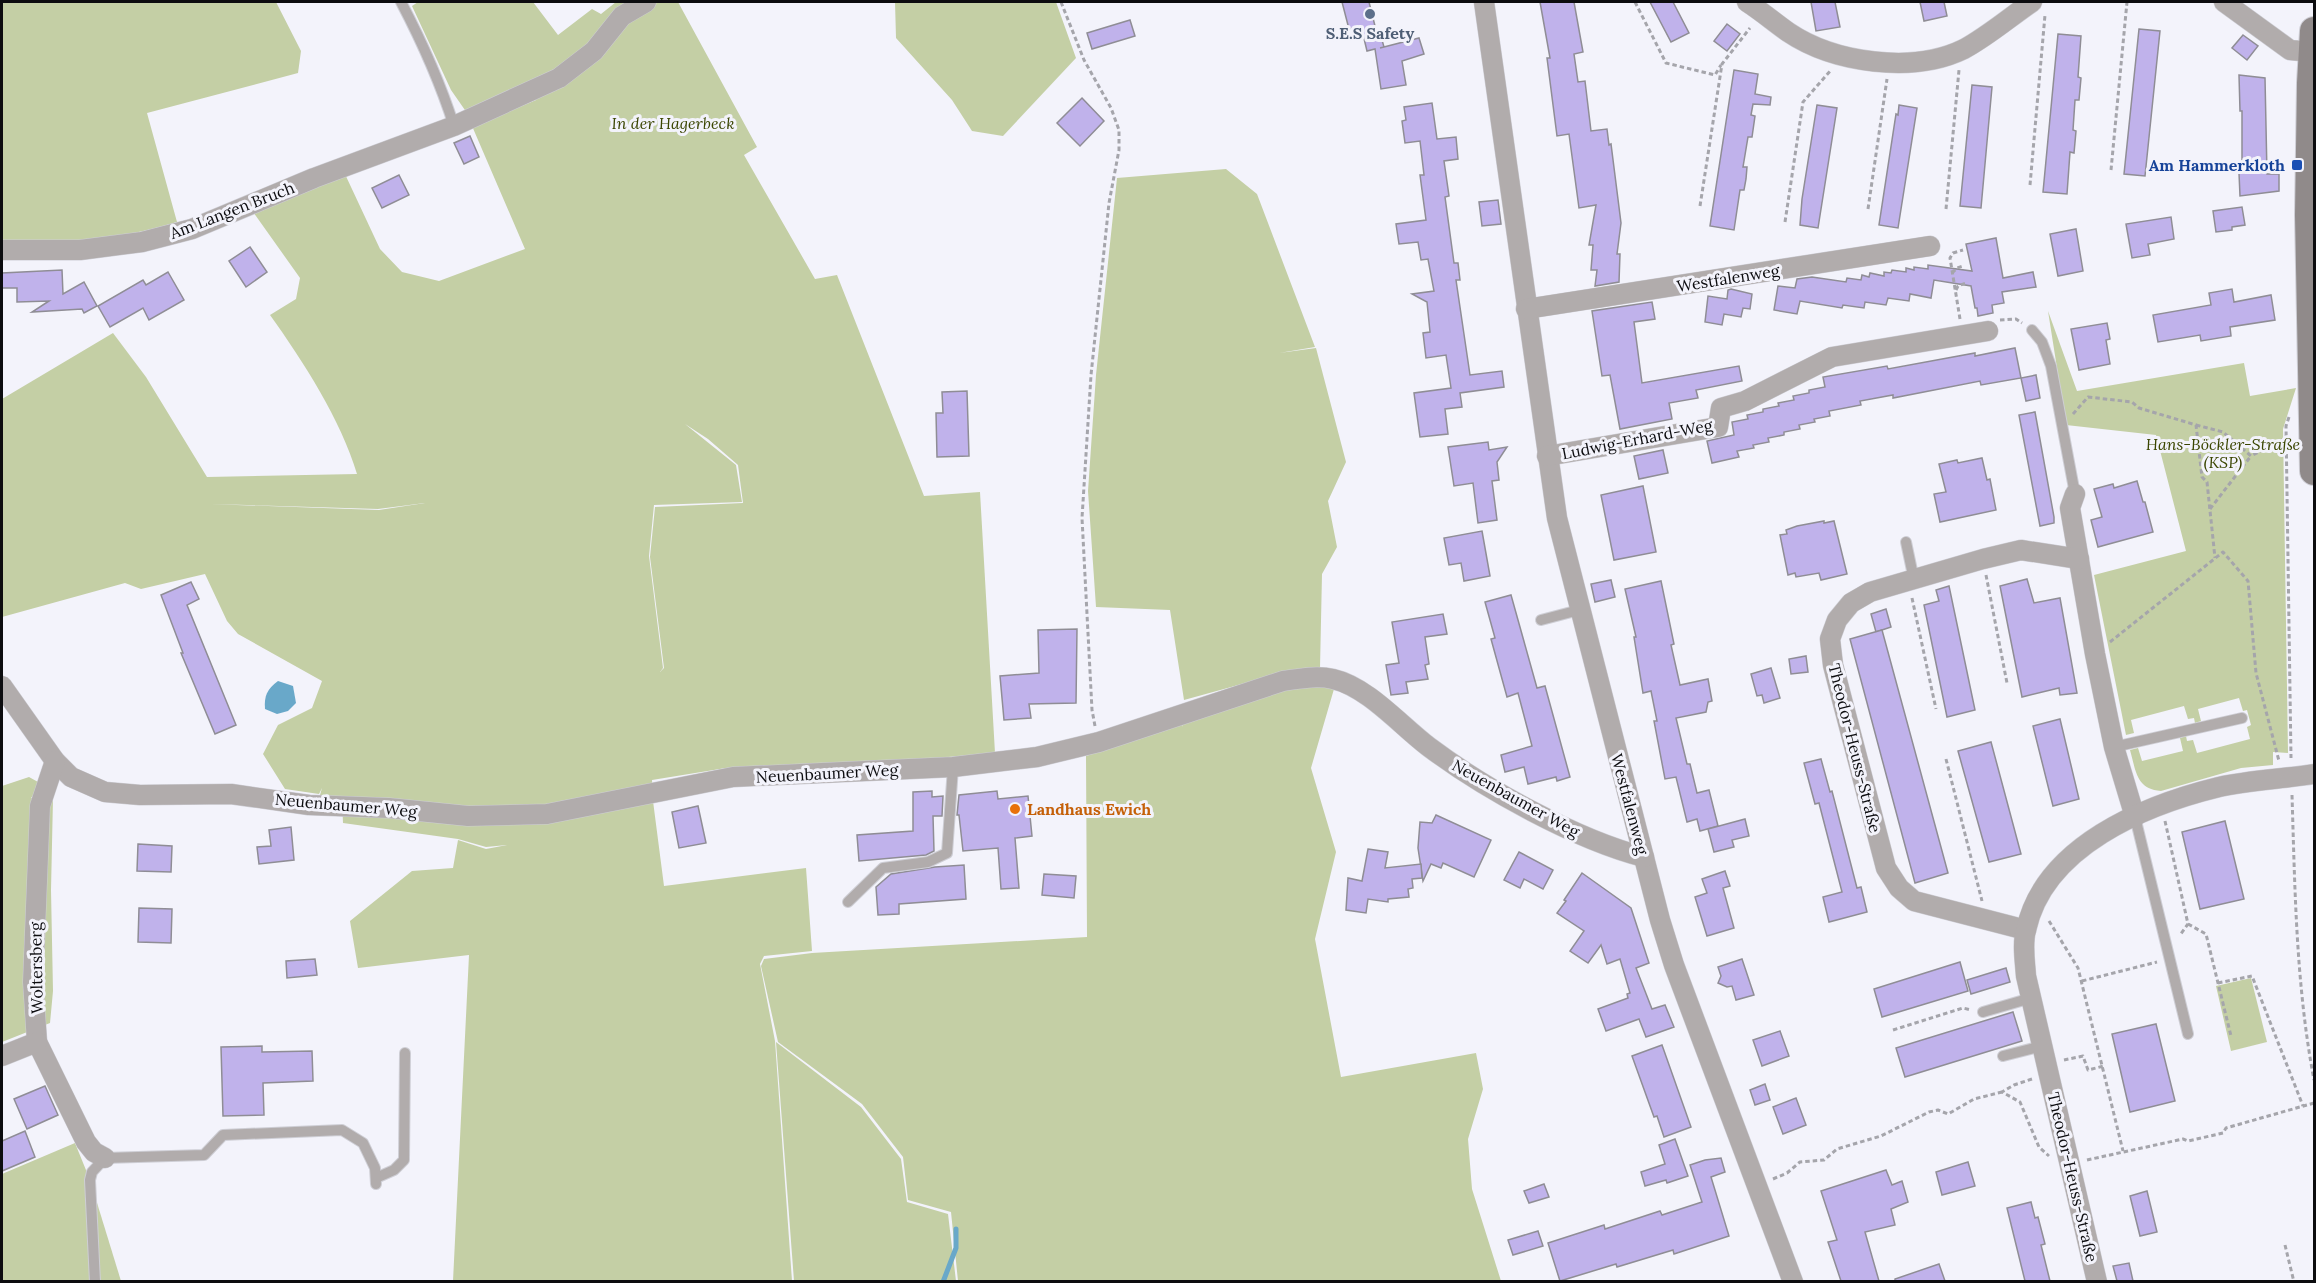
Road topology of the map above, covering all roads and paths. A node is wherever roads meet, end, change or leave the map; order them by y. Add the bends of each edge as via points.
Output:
1 (400, 2) edge
2 (646, 2) edge
3 (1061, 2) edge
4 (1485, 2) edge
5 (1635, 2) edge
6 (2127, 2) edge
7 (2224, 2) edge
8 (1754, 7) edge
9 (2038, 7) edge
10 (2313, 42) edge
11 (1961, 50) junction
12 (1844, 55) junction
13 (1890, 63) junction
14 (1722, 64) junction
15 (2313, 83) edge
16 (454, 126) junction
17 (2111, 170) dead end
18 (2030, 185) dead end
19 (1700, 206) dead end
20 (1868, 208) dead end
21 (1946, 208) dead end
22 (1785, 222) dead end
23 (1930, 246) dead end
24 (2, 250) edge
25 (1963, 250) dead end
26 (1964, 266) dead end
27 (1952, 273) junction
28 (1966, 283) dead end
29 (1955, 292) junction
30 (1526, 309) junction
31 (2032, 330) joint
32 (1988, 331) joint
33 (1962, 335) junction
34 (2293, 408) dead end
35 (2196, 425) junction
36 (2062, 426) junction
37 (2286, 438) junction
38 (1548, 456) junction
39 (2251, 456) junction
40 (2314, 471) edge
41 (2075, 494) joint
42 (2210, 509) junction
43 (1906, 542) dead end
44 (2216, 558) junction
45 (1983, 559) junction
46 (2079, 559) junction
47 (1911, 581) junction
48 (1579, 610) junction
49 (1541, 620) dead end
50 (2095, 654) junction
51 (2007, 683) dead end
52 (2, 686) edge
53 (1936, 709) dead end
54 (2242, 718) dead end
55 (1099, 742) junction
56 (2114, 747) junction
57 (1946, 759) dead end
58 (55, 760) junction
59 (953, 767) junction
60 (2314, 774) edge
61 (2288, 778) junction
62 (2135, 817) junction
63 (1644, 857) junction
64 (848, 902) dead end
65 (2037, 902) junction
66 (1986, 920) junction
67 (2188, 924) dead end
68 (2025, 930) junction
69 (2218, 983) junction
70 (2031, 998) junction
71 (1983, 1012) joint
72 (1893, 1030) dead end
73 (2188, 1034) dead end
74 (2231, 1036) dead end
75 (38, 1042) junction
76 (405, 1053) dead end
77 (2, 1056) edge
78 (2003, 1056) dead end
79 (2045, 1062) junction
80 (2104, 1066) junction
81 (2314, 1080) edge
82 (2002, 1092) junction
83 (2314, 1103) edge
84 (2303, 1106) junction
85 (2123, 1151) junction
86 (2067, 1154) junction
87 (105, 1158) junction
88 (1757, 1185) junction
89 (2285, 1245) dead end
90 (95, 1281) edge
91 (1793, 1281) edge
92 (2097, 1281) edge
93 (2294, 1281) edge

1 - 16 lane via 439,81
2 - 16 street, Am Langen Bruch via 622,16 594,51 559,78
3 - 55 path via 1119,130 1091,375 1082,518 1092,710
4 - 30 street, Westfalenweg
5 - 14 path via 1666,63 1715,75
6 - 17 path
7 - 10 street via 2290,50
8 - 12 street via 1810,44
8 - 14 path
9 - 11 street
9 - 18 path
10 - 15 street
11 - 13 street via 1929,60
11 - 21 path
12 - 13 street
12 - 22 path via 1803,102
13 - 20 path
14 - 19 path
15 - 40 street via 2309,215
16 - 24 street, Am Langen Bruch via 192,228 141,242 80,250
23 - 30 street, Westfalenweg
25 - 27 path via 1950,258
26 - 27 path
27 - 29 path
28 - 29 path
29 - 33 path
30 - 38 street, Westfalenweg
31 - 32 path via 2016,319 2006,318
31 - 36 lane via 2042,342 2051,366
32 - 33 street, Ludwig-Erhard-Weg
33 - 38 street, Ludwig-Erhard-Weg via 1832,357 1745,401 1721,408 1718,427
34 - 37 path
35 - 36 path via 2139,408 2132,402 2088,397
35 - 39 path via 2223,432
35 - 42 path
36 - 41 lane
37 - 39 path
37 - 61 path
38 - 48 street, Westfalenweg via 1557,518
39 - 42 path
41 - 46 street via 2070,508
42 - 44 path
43 - 47 lane
44 - 50 path
44 - 61 path via 2223,552 2248,581 2256,673
45 - 46 street, Theodor-Heuss-Straße via 2021,550
45 - 47 street, Theodor-Heuss-Straße
45 - 51 path
46 - 50 street
47 - 53 path
47 - 66 street, Theodor-Heuss-Straße via 1870,592 1851,603 1836,620 1830,639 1833,665 1886,868 1899,888 1914,901
48 - 49 lane
48 - 63 street, Westfalenweg
50 - 56 street
52 - 58 street, Neuenbaumer Weg
54 - 56 lane
55 - 59 street, Neuenbaumer Weg via 1037,757
55 - 63 street, Neuenbaumer Weg via 1283,681 1334,679 1364,694 1430,748 1480,781 1597,842
56 - 62 street
57 - 66 path
58 - 59 street, Neuenbaumer Weg via 71,777 105,792 231,794 309,805 468,816 547,814 733,777
58 - 75 street, Woltersberg via 40,806 33,982
59 - 64 lane via 947,853 928,862 884,868
60 - 61 street, Theodor-Heuss-Straße
61 - 62 street, Theodor-Heuss-Straße via 2218,788
61 - 81 path via 2296,932
62 - 65 street, Theodor-Heuss-Straße via 2072,854
62 - 73 lane
63 - 88 street, Westfalenweg via 1674,965
65 - 68 street, Theodor-Heuss-Straße
65 - 80 path via 2078,968
66 - 68 street, Theodor-Heuss-Straße
67 - 69 path via 2206,934
68 - 70 street, Theodor-Heuss-Straße via 2026,976
69 - 74 path
69 - 84 path via 2252,976
70 - 71 lane
70 - 79 street, Theodor-Heuss-Straße
71 - 72 path via 1964,1008
75 - 77 street
75 - 87 street, Woltersberg via 86,1142
76 - 87 lane via 404,1160 376,1181 375,1168 363,1143 342,1130 223,1135 204,1155
78 - 79 lane
79 - 80 path via 2084,1056 2088,1071
79 - 82 path
79 - 86 street, Theodor-Heuss-Straße
80 - 85 path
82 - 86 path via 2020,1102 2046,1154
82 - 88 path via 1974,1099 1948,1114 1929,1112 1881,1136 1837,1149 1824,1160 1800,1162 1787,1173
83 - 84 path
84 - 85 path via 2226,1128 2223,1133
85 - 86 path via 2084,1161
86 - 92 street, Theodor-Heuss-Straße
87 - 90 lane via 90,1180
88 - 91 street, Westfalenweg
89 - 93 path

